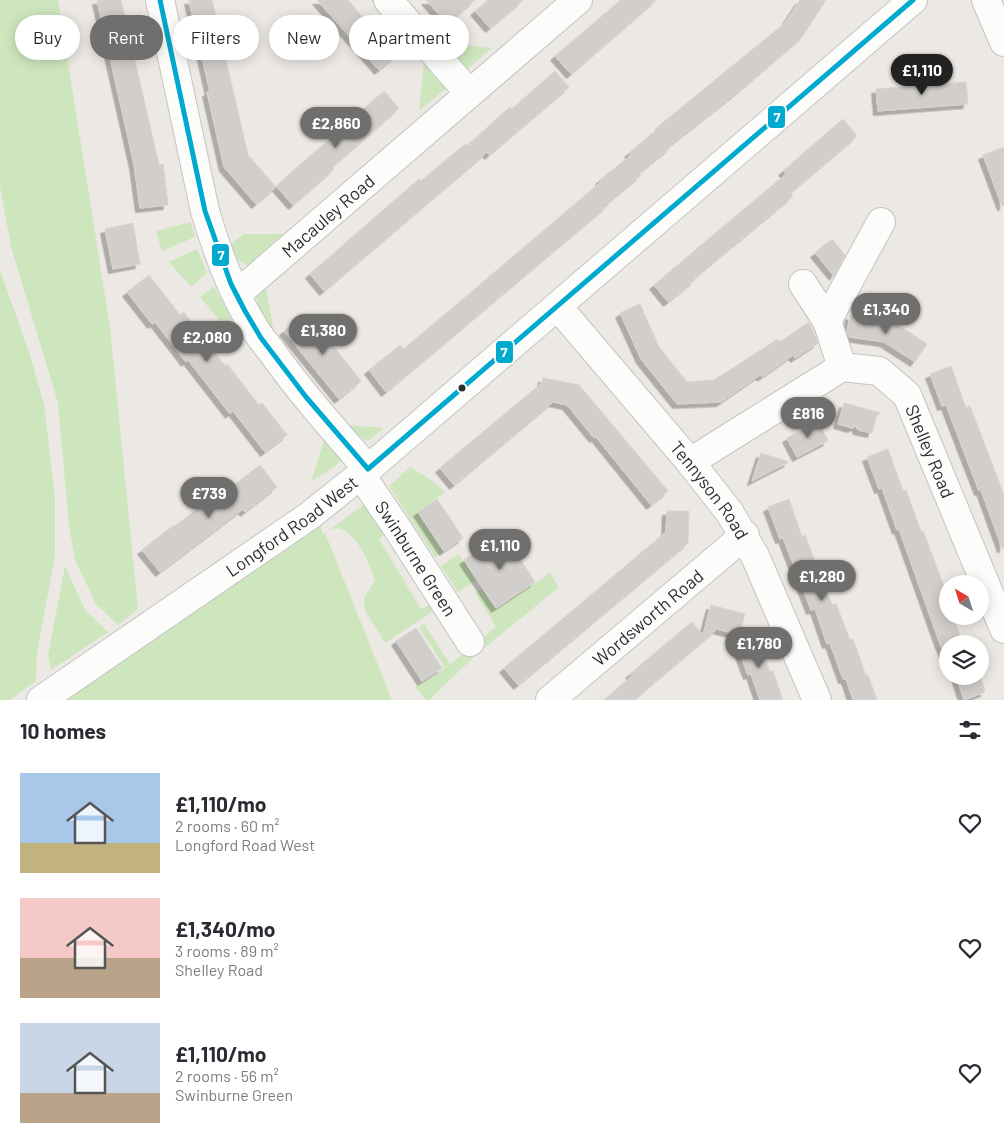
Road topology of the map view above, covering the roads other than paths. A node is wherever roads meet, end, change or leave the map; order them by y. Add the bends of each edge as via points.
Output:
1 (160, 0) edge
2 (388, 0) edge
3 (578, 0) edge
4 (913, 0) edge
5 (986, 0) edge
6 (1004, 42) edge
7 (469, 94) junction
8 (881, 222) dead end
9 (803, 284) dead end
10 (237, 294) junction
11 (558, 308) junction
12 (827, 321) junction
13 (842, 368) junction
14 (690, 462) junction
15 (365, 472) junction
16 (744, 535) junction
17 (1004, 629) edge
18 (470, 642) dead end
19 (41, 700) edge
20 (550, 700) edge
21 (817, 700) edge

1 - 10 street, Swinburne Green via 205,212
2 - 7 street
3 - 7 street, Macauley Road
4 - 11 street, Longford Road West
5 - 6 street
7 - 10 street, Macauley Road
8 - 12 street
9 - 12 street
10 - 15 street, Swinburne Green via 251,324
11 - 14 street, Tennyson Road
11 - 15 street, Longford Road West
12 - 13 street
13 - 14 street
13 - 17 street, Shelley Road via 879,371 907,395
14 - 16 street, Tennyson Road
15 - 18 street, Swinburne Green
15 - 19 street, Longford Road West via 301,521
16 - 20 street, Wordsworth Road
16 - 21 street, Tennyson Road

